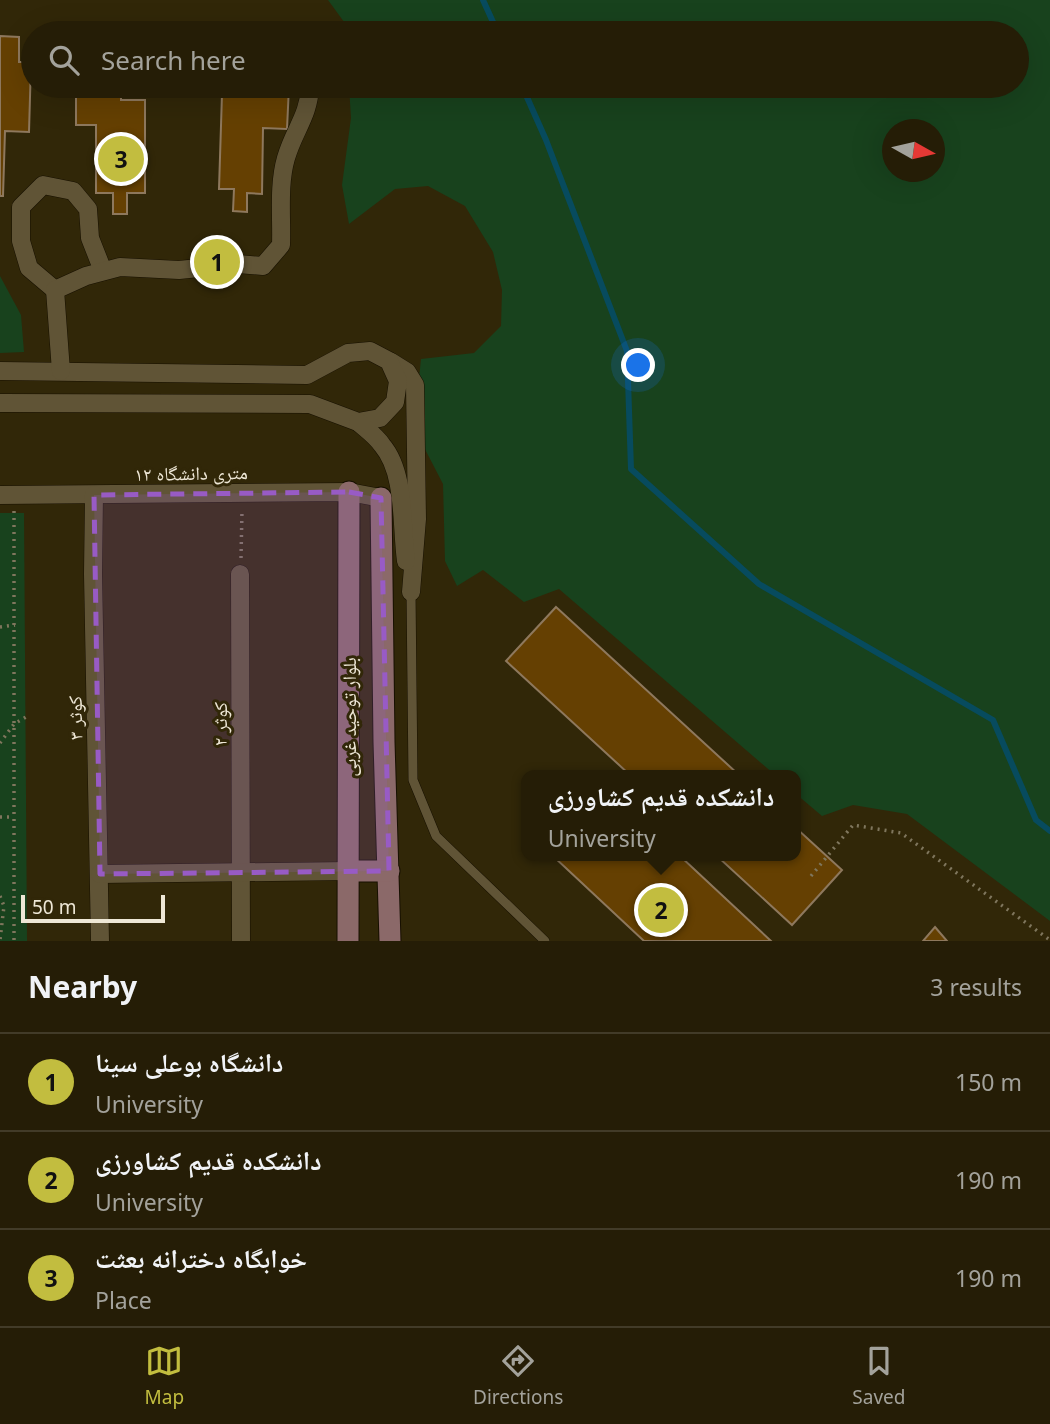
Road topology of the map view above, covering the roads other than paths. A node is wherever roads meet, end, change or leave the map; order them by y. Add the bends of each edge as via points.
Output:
1 (309, 98) edge
2 (103, 271) junction
3 (55, 290) junction
4 (389, 361) junction
5 (0, 371) edge
6 (61, 371) junction
7 (0, 403) edge
8 (359, 422) junction
9 (349, 492) junction
10 (8, 495) edge
11 (94, 495) junction
12 (381, 498) joint
13 (240, 574) road end
14 (411, 592) junction
15 (349, 871) junction
16 (388, 871) junction
17 (241, 873) junction
18 (100, 874) junction
19 (100, 941) edge
20 (242, 941) edge
21 (348, 941) edge
22 (390, 941) edge
23 (545, 941) edge

1 - 2 street via 286,159 281,246 263,266
2 - 3 street
2 - 3 street via 90,238 88,209 73,191 43,185 21,207 21,241 29,268
3 - 6 street
4 - 6 street via 370,351 348,353 307,375
4 - 8 street via 398,381 395,402 380,418
4 - 14 street via 407,372 415,385 417,519
5 - 6 street
7 - 8 street via 310,404
8 - 14 street via 393,461
9 - 11 street, ۱۲ متری دانشگاه
9 - 12 street, ۱۲ متری دانشگاه
9 - 15 street, بلوار توحید غربی
10 - 11 street, ۱۲ متری دانشگاه
11 - 18 street, کوثر ۳
12 - 16 street, بلوار توحید غربی
13 - 17 street, کوثر ۲
14 - 23 lane via 413,780 436,836
15 - 16 street
15 - 17 street
15 - 21 street, بلوار توحید غربی
16 - 22 street, بلوار توحید غربی
17 - 18 street
17 - 20 street, کوثر ۲
18 - 19 street, کوثر ۳

